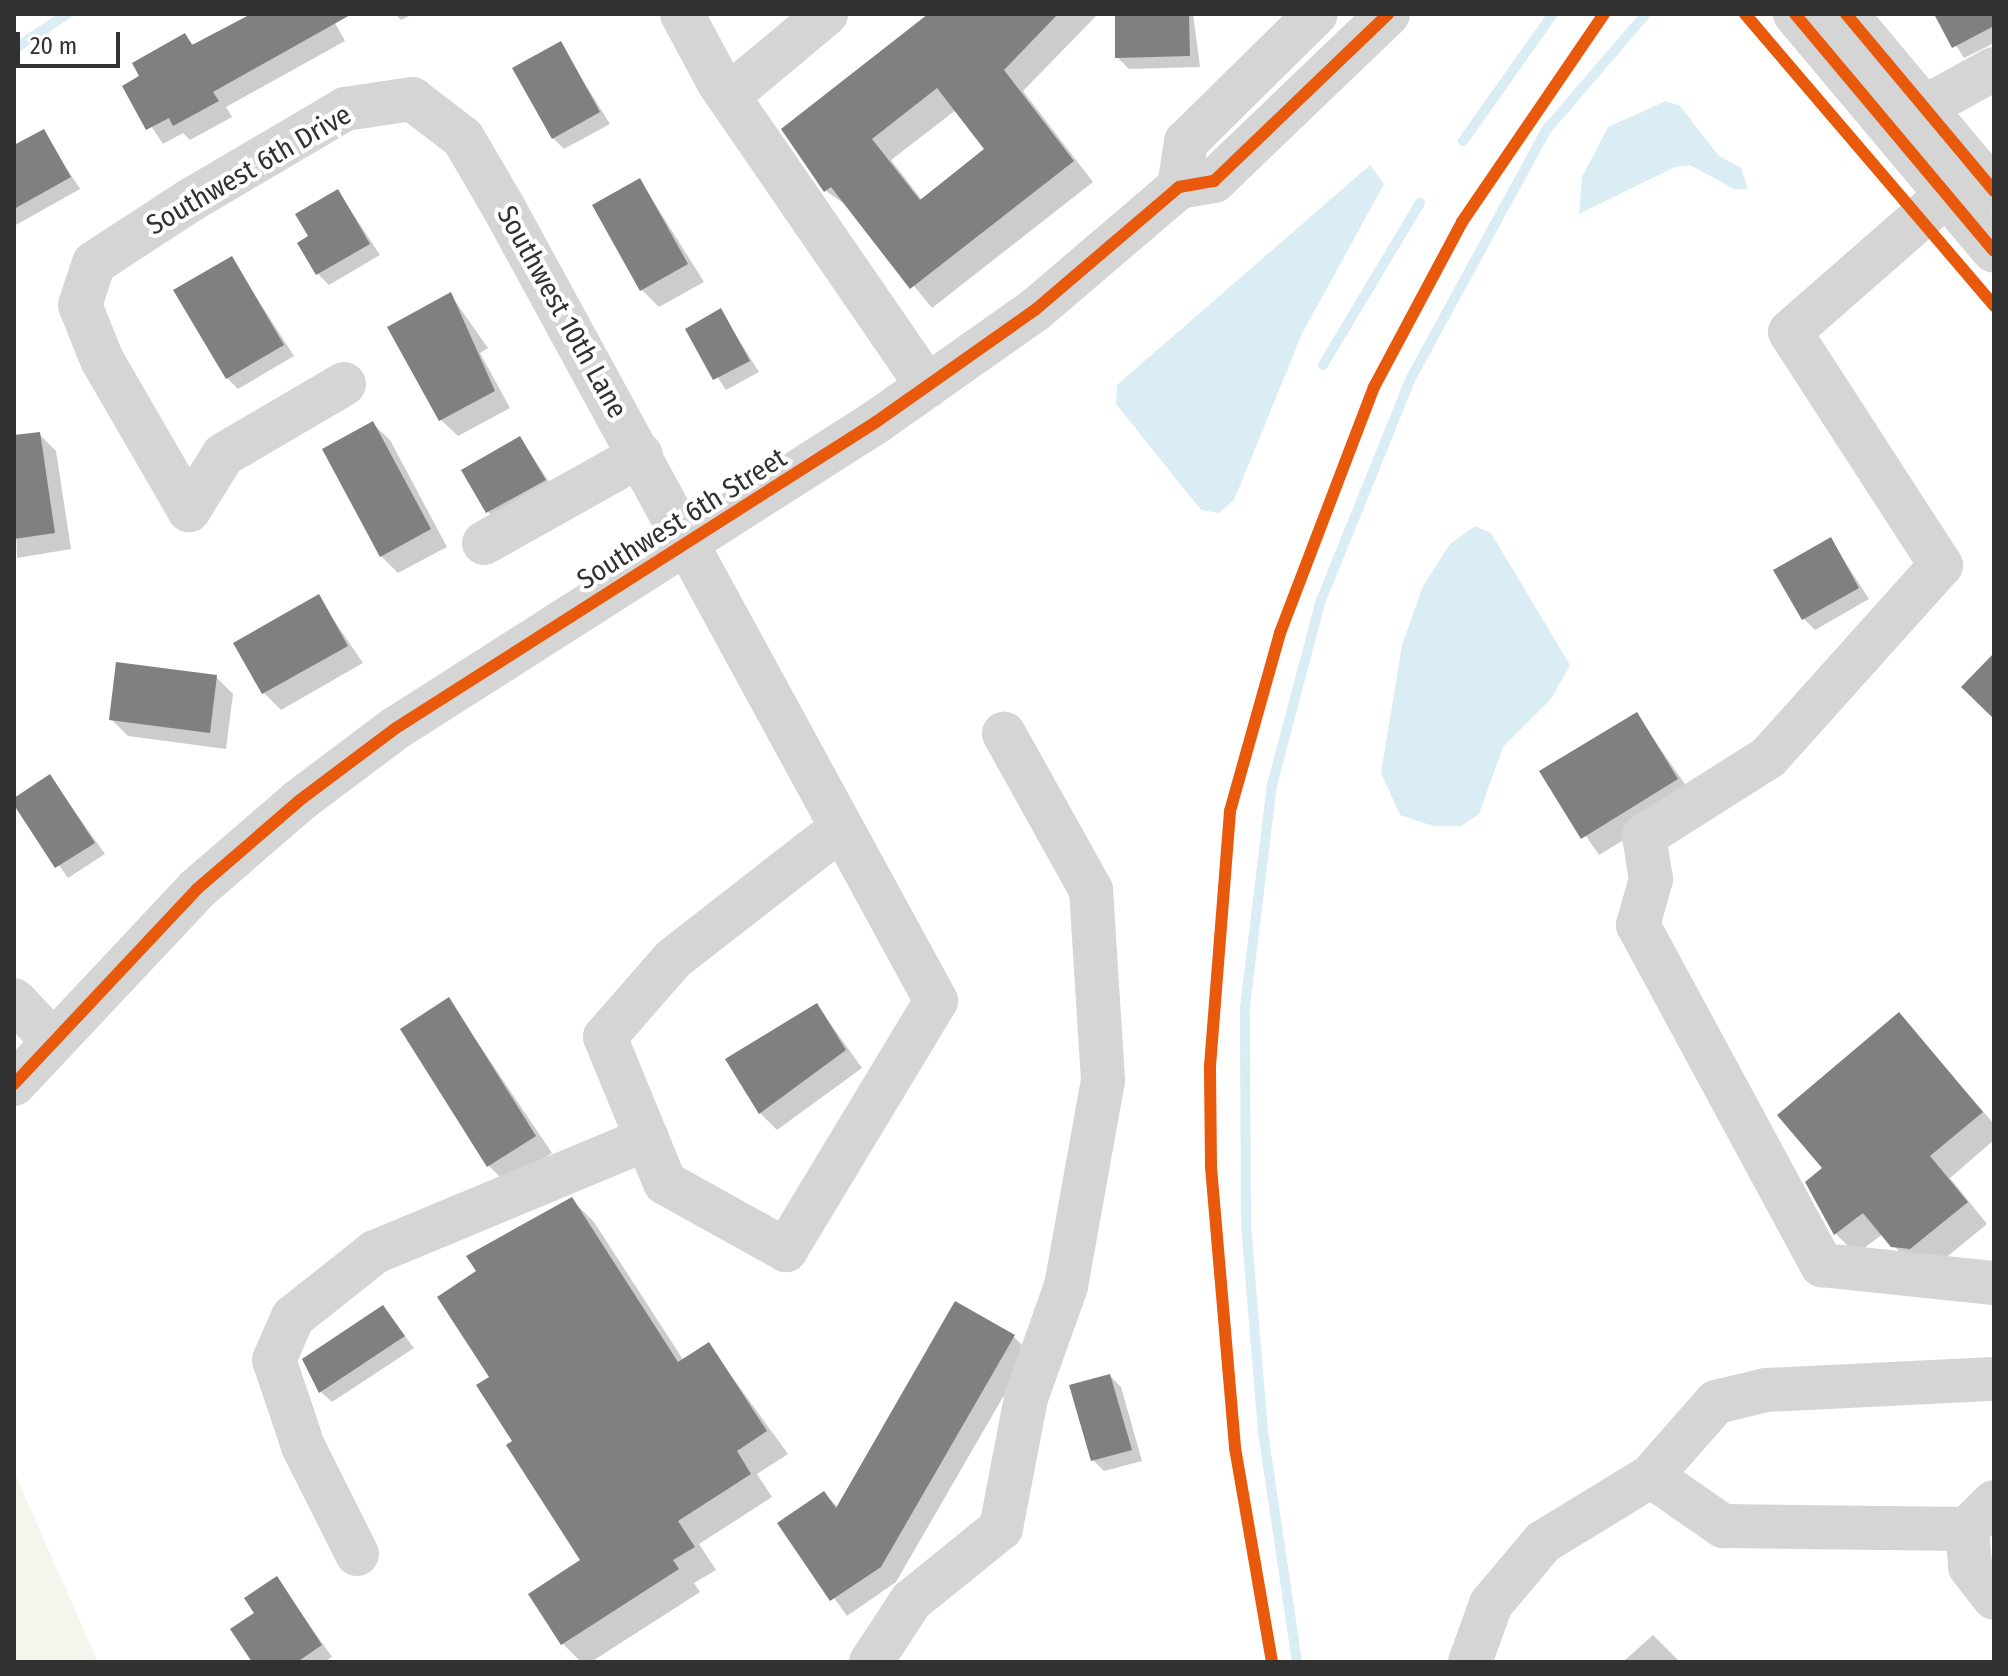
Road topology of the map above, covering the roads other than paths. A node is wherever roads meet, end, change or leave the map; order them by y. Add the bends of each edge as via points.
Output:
1 (682, 14) edge
2 (826, 14) edge
3 (1316, 14) edge
4 (1388, 14) edge
5 (1795, 14) edge
6 (1846, 14) edge
7 (1994, 69) edge
8 (728, 96) junction
9 (412, 99) joint
10 (1906, 117) junction
11 (1972, 185) edge
12 (1179, 187) junction
13 (1994, 251) edge
14 (344, 384) dead end
15 (927, 386) junction
16 (641, 455) junction
17 (484, 543) dead end
18 (689, 544) junction
19 (1004, 734) dead end
20 (840, 829) junction
21 (14, 1000) edge
22 (53, 1041) junction
23 (14, 1084) edge
24 (647, 1139) junction
25 (1994, 1283) edge
26 (1994, 1379) edge
27 (1651, 1476) junction
28 (1980, 1516) edge
29 (357, 1554) dead end
30 (1994, 1598) edge
31 (871, 1662) edge
32 (1470, 1662) edge

1 - 8 street
2 - 8 street
3 - 12 street via 1186,142
4 - 12 street, Southwest 6th Street via 1214,181
5 - 10 street
6 - 10 street
7 - 10 street
8 - 15 street
9 - 14 street, Southwest 6th Drive via 345,109 94,263 80,305 102,360 189,510 223,455
9 - 16 street, Southwest 10th Lane via 463,138
10 - 11 street
11 - 13 street
11 - 25 street via 1790,332 1941,565 1769,757 1644,836 1651,879 1638,925 1822,1265
12 - 15 street, Southwest 6th Street via 1035,310
15 - 18 street, Southwest 6th Street
16 - 17 street
16 - 18 street, Southwest 10th Lane
18 - 20 street, Southwest 10th Lane
18 - 22 street, Southwest 6th Street via 396,728 300,800 197,889
19 - 31 street via 1091,890 1103,1080 1066,1286 1026,1398 1001,1528 911,1601
20 - 24 street via 673,959 605,1037
20 - 24 street, Southwest 10th Lane via 936,1001 786,1250 665,1183
21 - 22 street
22 - 23 street, Southwest 6th Street
24 - 29 street via 375,1252 293,1317 274,1360 303,1446
26 - 27 street via 1766,1390 1716,1402
27 - 28 street via 1723,1526
27 - 32 street via 1543,1542 1491,1604
28 - 30 street via 1970,1567

